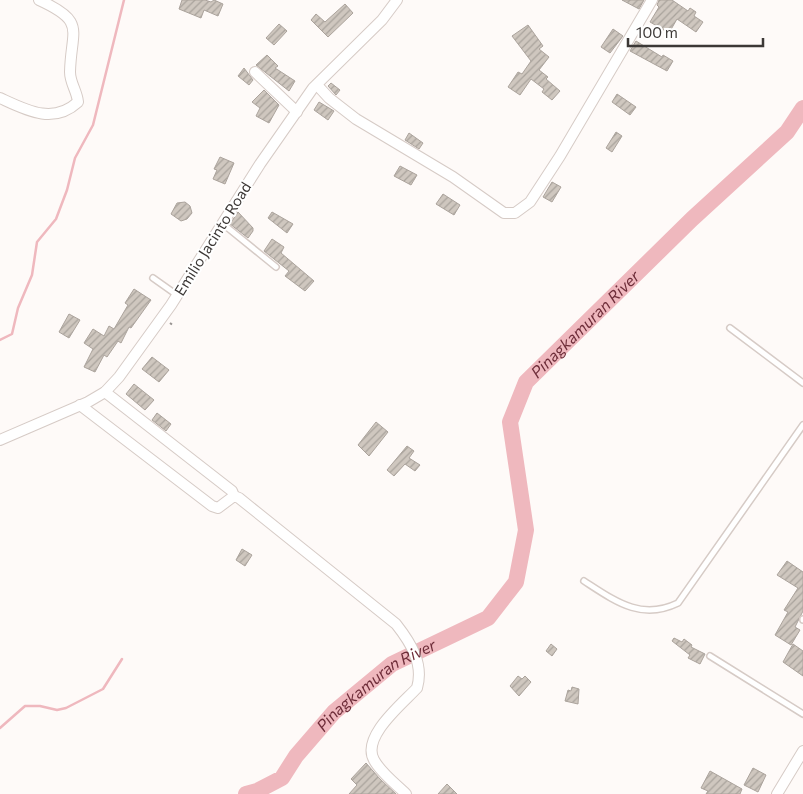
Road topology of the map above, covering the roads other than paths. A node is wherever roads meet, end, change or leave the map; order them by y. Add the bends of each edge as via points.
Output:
1 (39, 0) edge
2 (396, 0) edge
3 (652, 0) edge
4 (255, 72) dead end
5 (316, 85) junction
6 (0, 98) edge
7 (297, 112) junction
8 (222, 224) junction
9 (276, 267) dead end
10 (153, 278) dead end
11 (177, 295) junction
12 (730, 328) dead end
13 (803, 383) edge
14 (105, 392) junction
15 (80, 405) junction
16 (803, 425) edge
17 (0, 440) edge
18 (234, 496) junction
19 (584, 581) dead end
20 (710, 656) dead end
21 (803, 714) edge
22 (803, 751) edge
23 (799, 764) edge
24 (406, 794) edge
25 (777, 794) edge

1 - 6 street via 59,9 74,27 70,72 78,102 72,108 45,116
2 - 5 street, Emilio Jacinto Road via 382,20
3 - 5 street via 560,156 530,202 515,213 504,213 453,177 356,119
4 - 7 street
5 - 7 street, Emilio Jacinto Road
7 - 8 street, Emilio Jacinto Road
8 - 9 lane
8 - 11 street, Emilio Jacinto Road
10 - 11 lane
11 - 14 street, Emilio Jacinto Road
12 - 13 lane
14 - 15 street, Emilio Jacinto Road
14 - 18 street via 232,491
15 - 17 street, Emilio Jacinto Road
15 - 18 street via 212,506 218,508
16 - 19 lane via 678,603 663,610 650,611 620,604
18 - 24 street via 396,624 409,640 420,677 416,688 372,739 370,751 375,762
20 - 21 lane
22 - 23 street
23 - 25 street

